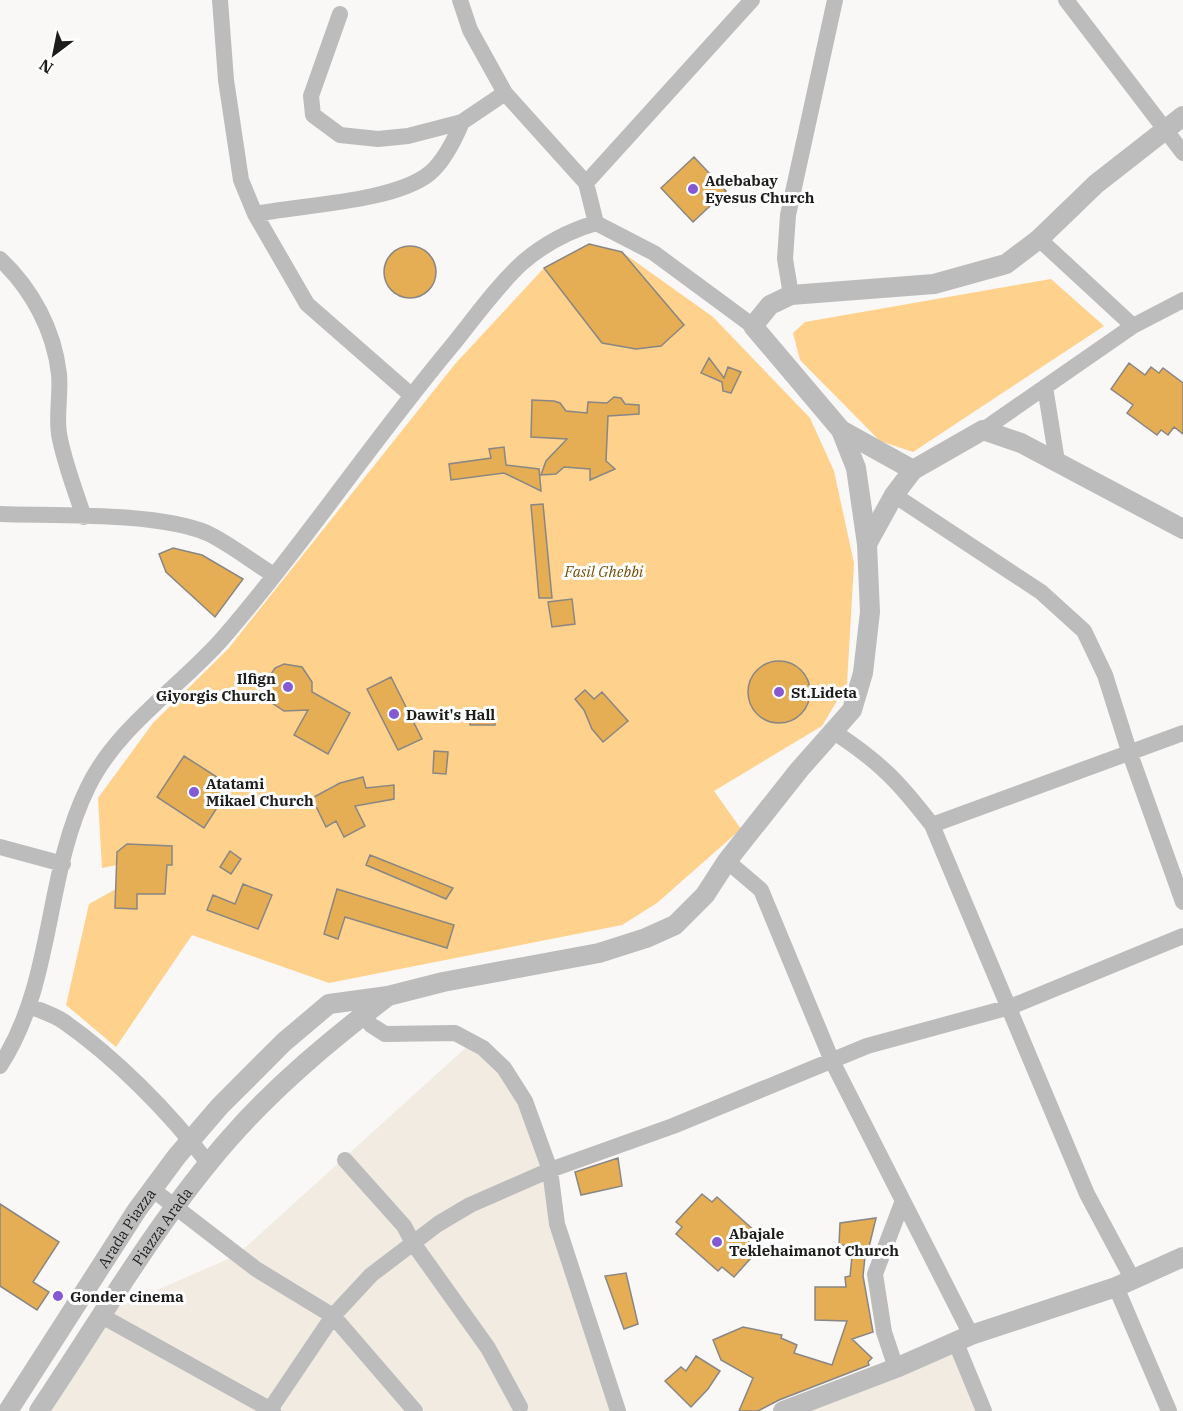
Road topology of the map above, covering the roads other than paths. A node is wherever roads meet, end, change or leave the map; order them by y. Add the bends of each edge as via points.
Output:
1 (220, 0) edge
2 (460, 0) edge
3 (752, 0) edge
4 (835, 0) edge
5 (1066, 0) edge
6 (340, 14) dead end
7 (505, 93) junction
8 (1183, 116) edge
9 (462, 122) junction
10 (1165, 129) junction
11 (1183, 153) edge
12 (586, 183) junction
13 (255, 214) junction
14 (596, 223) junction
15 (1040, 239) junction
16 (0, 259) edge
17 (791, 296) junction
18 (1183, 300) edge
19 (753, 326) junction
20 (1133, 326) junction
21 (1045, 387) junction
22 (411, 395) junction
23 (841, 430) junction
24 (983, 430) junction
25 (1057, 461) junction
26 (913, 470) junction
27 (894, 495) junction
28 (0, 514) edge
29 (84, 517) junction
30 (1183, 529) edge
31 (867, 544) junction
32 (274, 575) junction
33 (834, 732) junction
34 (1183, 734) edge
35 (1129, 751) junction
36 (932, 825) junction
37 (0, 847) edge
38 (727, 861) junction
39 (63, 864) junction
40 (1183, 902) edge
41 (1183, 936) edge
42 (30, 1006) junction
43 (1010, 1007) junction
44 (358, 1008) junction
45 (284, 1042) junction
46 (832, 1061) junction
47 (0, 1065) edge
48 (304, 1065) junction
49 (191, 1140) junction
50 (345, 1160) dead end
51 (208, 1163) junction
52 (550, 1170) junction
53 (152, 1189) junction
54 (902, 1203) junction
55 (174, 1209) junction
56 (413, 1244) junction
57 (1183, 1257) edge
58 (1125, 1283) junction
59 (100, 1315) junction
60 (333, 1316) junction
61 (964, 1339) junction
62 (51, 1343) junction
63 (74, 1360) junction
64 (896, 1368) junction
65 (520, 1407) dead end
66 (271, 1410) edge
67 (8, 1411) edge
68 (39, 1411) edge
69 (415, 1411) edge
70 (618, 1411) edge
71 (783, 1411) edge
72 (984, 1411) edge
73 (1169, 1411) edge

1 - 13 street via 226,80 241,180
2 - 7 street via 470,30
3 - 12 street
4 - 17 street via 788,214 785,259
5 - 10 street
6 - 9 street via 311,96 313,115 353,139 408,136
7 - 9 street
7 - 12 street
8 - 10 street
9 - 13 street via 444,156 430,173 412,183 348,200
10 - 11 street
10 - 15 street via 1096,184
12 - 14 street
13 - 22 street via 307,304
14 - 19 street via 654,253
14 - 22 street via 570,231 522,264
15 - 17 street via 1006,264 934,284
15 - 20 street
16 - 29 street via 12,270 52,335 59,375 59,432
17 - 19 street via 770,305
18 - 20 street
19 - 23 street
20 - 21 street
21 - 24 street
21 - 25 street
22 - 32 street
23 - 26 street
23 - 31 street, Arada Piazza via 856,468
24 - 25 street via 1022,443
24 - 26 street
25 - 30 street
26 - 27 street
27 - 31 street
27 - 35 street via 1041,592 1084,632 1105,675
28 - 29 street
29 - 32 street via 141,520 207,533
31 - 33 street, Arada Piazza via 870,612 863,673 852,710
32 - 39 street via 221,640 146,711 114,750 88,786
33 - 36 street via 896,779
33 - 38 street, Arada Piazza
34 - 35 street
35 - 36 street
35 - 40 street
36 - 43 street
37 - 39 street
38 - 44 street, Arada Piazza via 705,895 675,925 646,938 599,953 443,982
38 - 46 street via 761,890
39 - 42 street via 44,960
41 - 43 street
42 - 47 street
42 - 49 street via 61,1020 87,1040
43 - 46 street via 867,1046
43 - 58 street
44 - 45 street, Arada Piazza via 329,1004
44 - 48 street, Piazza Arada
44 - 52 street via 371,1025 385,1034 454,1033 483,1048 504,1068 525,1101
45 - 48 street
45 - 49 street, Arada Piazza
46 - 52 street via 673,1126
46 - 54 street
48 - 51 street, Piazza Arada
49 - 51 street
49 - 53 street, Arada Piazza
50 - 56 street via 404,1226
51 - 55 street, Piazza Arada
52 - 56 street via 470,1205
52 - 70 street via 557,1224
53 - 55 street
53 - 62 street, Arada Piazza
54 - 61 street
54 - 64 street via 875,1274 884,1332
55 - 59 street, Piazza Arada
55 - 60 street via 256,1269
56 - 60 street via 371,1275
56 - 65 street via 488,1348
57 - 58 street
58 - 61 street
58 - 73 street
59 - 63 street, Piazza Arada
59 - 66 street
60 - 66 street
60 - 69 street
61 - 64 street
61 - 72 street
62 - 63 street
62 - 67 street, Arada Piazza
63 - 68 street, Piazza Arada
64 - 71 street

